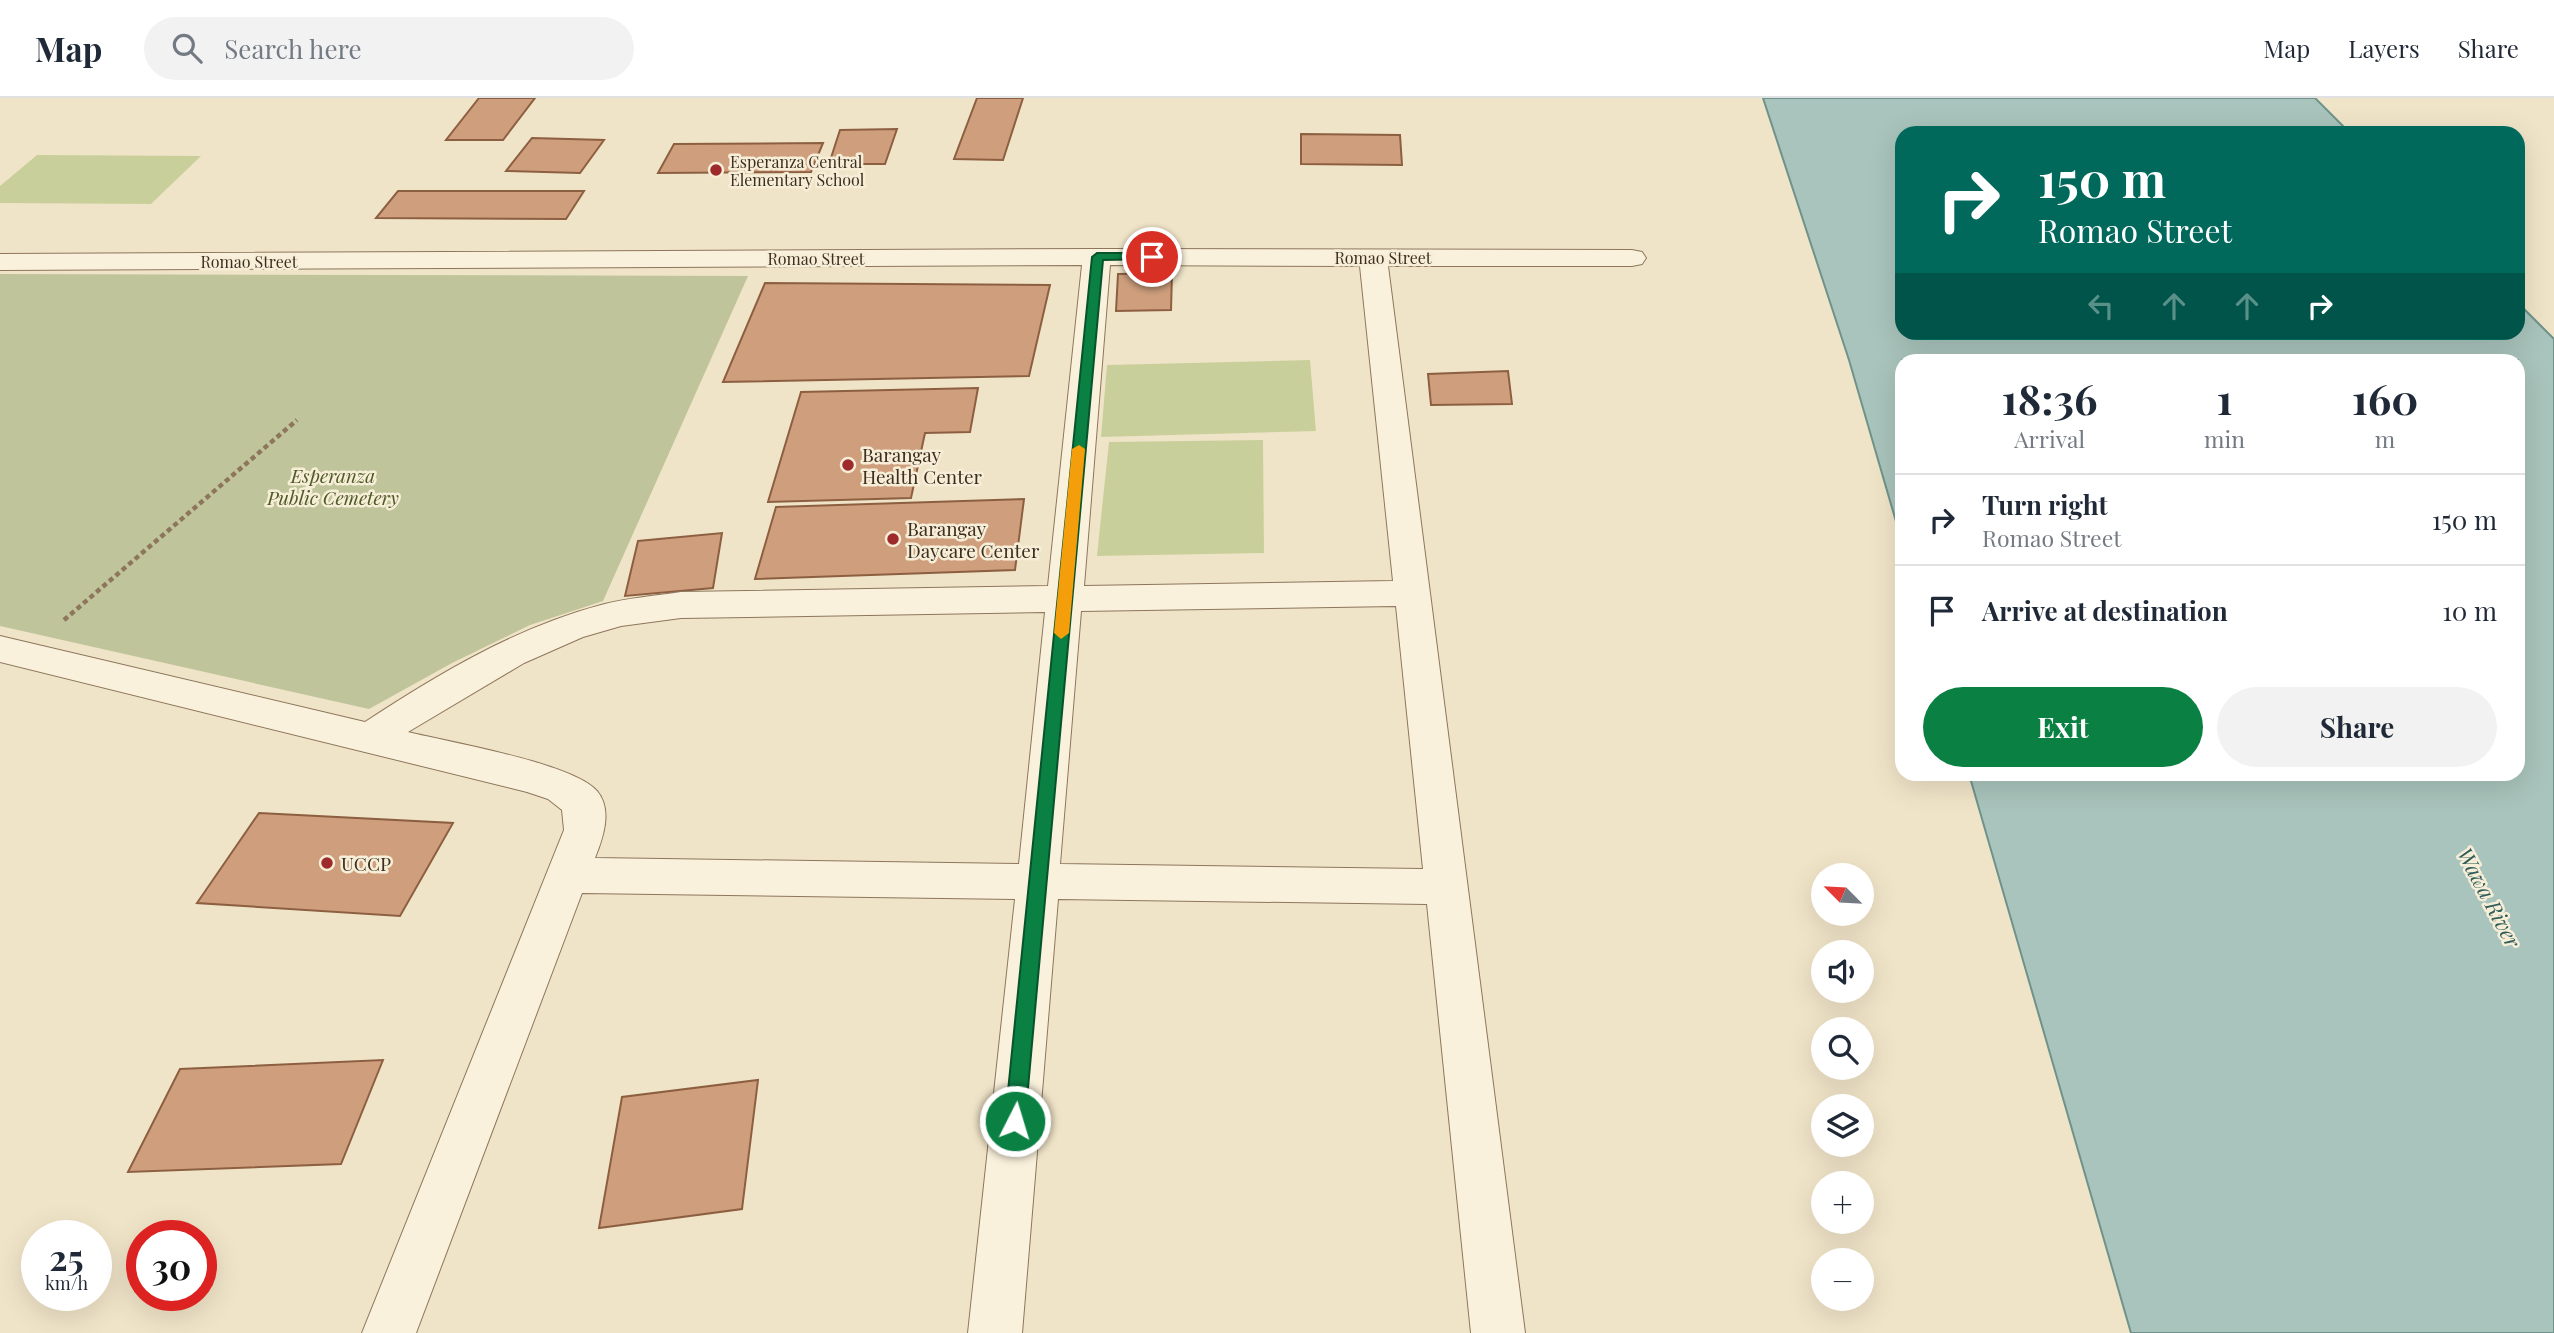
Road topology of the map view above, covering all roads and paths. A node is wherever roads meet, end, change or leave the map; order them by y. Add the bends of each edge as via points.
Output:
1 (1097, 257) junction
2 (1373, 257) junction
3 (1632, 258) dead end
4 (0, 262) edge
5 (298, 420) dead end
6 (1412, 593) junction
7 (1065, 598) junction
8 (11, 652) edge
9 (372, 737) junction
10 (568, 876) junction
11 (1038, 882) junction
12 (1447, 887) junction
13 (389, 1333) edge
14 (995, 1333) edge
15 (1498, 1333) edge

1 - 2 street, Romao Street
1 - 4 street, Romao Street
1 - 7 street
2 - 3 street, Romao Street
2 - 6 street
5 - 8 path
6 - 7 street
6 - 12 street
7 - 9 street via 681,605 604,617 534,641 450,684
7 - 11 street
8 - 9 street
9 - 10 street via 530,777 562,788 582,802 585,830
10 - 11 street
10 - 13 street
11 - 12 street
11 - 14 street
12 - 15 street

